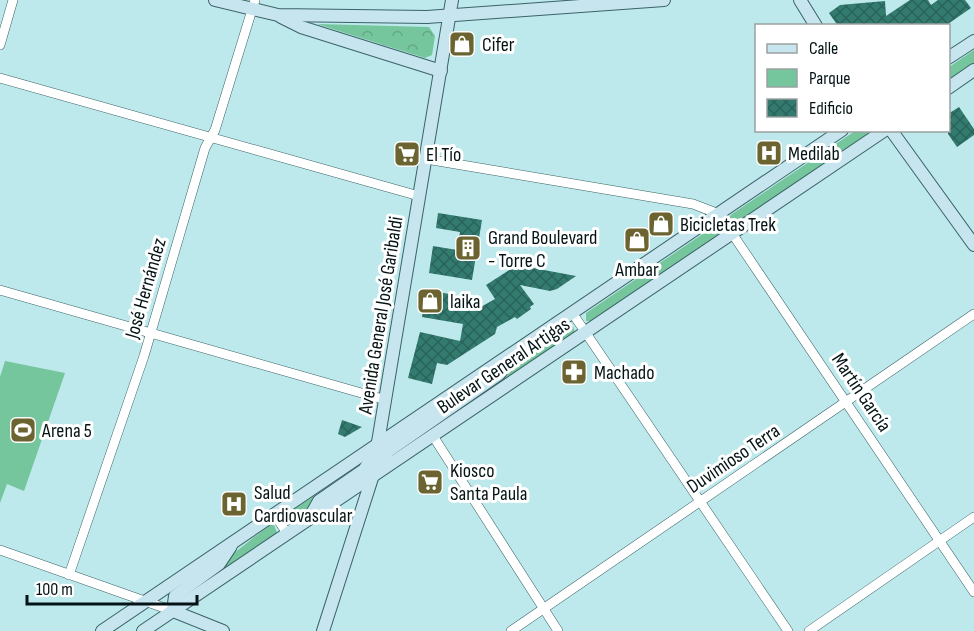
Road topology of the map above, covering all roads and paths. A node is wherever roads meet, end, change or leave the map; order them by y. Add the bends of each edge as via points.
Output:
1 (13, 0) edge
2 (215, 0) edge
3 (452, 0) edge
4 (664, 0) edge
5 (800, 0) edge
6 (254, 5) edge
7 (278, 15) junction
8 (450, 16) junction
9 (815, 24) edge
10 (974, 40) edge
11 (0, 45) edge
12 (950, 57) edge
13 (974, 70) edge
14 (441, 71) junction
15 (0, 78) edge
16 (950, 87) edge
17 (839, 132) edge
18 (882, 132) edge
19 (892, 132) edge
20 (211, 137) junction
21 (426, 159) junction
22 (419, 196) junction
23 (719, 214) junction
24 (732, 234) junction
25 (974, 245) edge
26 (0, 290) edge
27 (573, 314) junction
28 (974, 314) edge
29 (586, 332) junction
30 (150, 335) junction
31 (514, 354) junction
32 (386, 400) junction
33 (847, 402) junction
34 (433, 436) junction
35 (379, 445) junction
36 (372, 478) junction
37 (701, 502) junction
38 (274, 514) junction
39 (974, 517) edge
40 (310, 518) junction
41 (287, 533) junction
42 (234, 540) junction
43 (941, 540) junction
44 (0, 550) edge
45 (69, 575) junction
46 (974, 592) edge
47 (145, 600) junction
48 (543, 609) junction
49 (173, 611) junction
50 (102, 631) edge
51 (143, 631) edge
52 (223, 631) edge
53 (323, 631) edge
54 (511, 631) edge
55 (558, 631) edge
56 (788, 631) edge
57 (809, 631) edge

1 - 11 street
2 - 6 main road
3 - 8 main road, Avenida General José Garibaldi
4 - 8 main road
5 - 9 main road
6 - 7 main road
6 - 20 street, José Hernández
7 - 8 main road
7 - 14 main road via 301,27
8 - 14 main road, Avenida General José Garibaldi
10 - 12 main road
13 - 16 main road
14 - 21 main road, Avenida General José Garibaldi
15 - 20 street
17 - 23 main road, Bulevar General Artigas
18 - 24 main road, Bulevar General Artigas
19 - 25 main road
20 - 22 street
20 - 30 street, José Hernández
21 - 22 main road, Avenida General José Garibaldi
21 - 23 street via 693,204
22 - 32 main road, Avenida General José Garibaldi
23 - 24 street, Martín García
23 - 27 main road, Bulevar General Artigas
24 - 29 main road, Bulevar General Artigas
24 - 33 street, Martín García
26 - 30 street
27 - 29 street
27 - 31 main road, Bulevar General Artigas
28 - 33 street, Duvimioso Terra
29 - 34 main road, Bulevar General Artigas
29 - 37 street
30 - 32 street
30 - 45 street, José Hernández
31 - 35 main road, Bulevar General Artigas
31 - 36 main road via 499,374 388,451
32 - 35 main road, Avenida General José Garibaldi
33 - 37 street, Duvimioso Terra
33 - 43 street, Martín García
34 - 36 main road, Bulevar General Artigas
34 - 48 street
35 - 36 main road, Avenida General José Garibaldi
35 - 38 main road, Bulevar General Artigas
35 - 40 main road via 364,470 319,501
36 - 40 main road, Bulevar General Artigas
36 - 53 main road, Avenida General José Garibaldi
37 - 48 street, Duvimioso Terra
37 - 56 street
38 - 41 street
38 - 42 main road, Bulevar General Artigas
39 - 43 street
40 - 41 main road, Bulevar General Artigas
41 - 49 main road, Bulevar General Artigas
42 - 47 main road, Bulevar General Artigas
42 - 49 main road via 219,564 175,596
43 - 46 street, Martín García
43 - 57 street
44 - 45 street
45 - 47 street
47 - 49 street
47 - 50 main road, Bulevar General Artigas
48 - 54 street, Duvimioso Terra
48 - 55 street
49 - 51 main road, Bulevar General Artigas
49 - 52 main road

